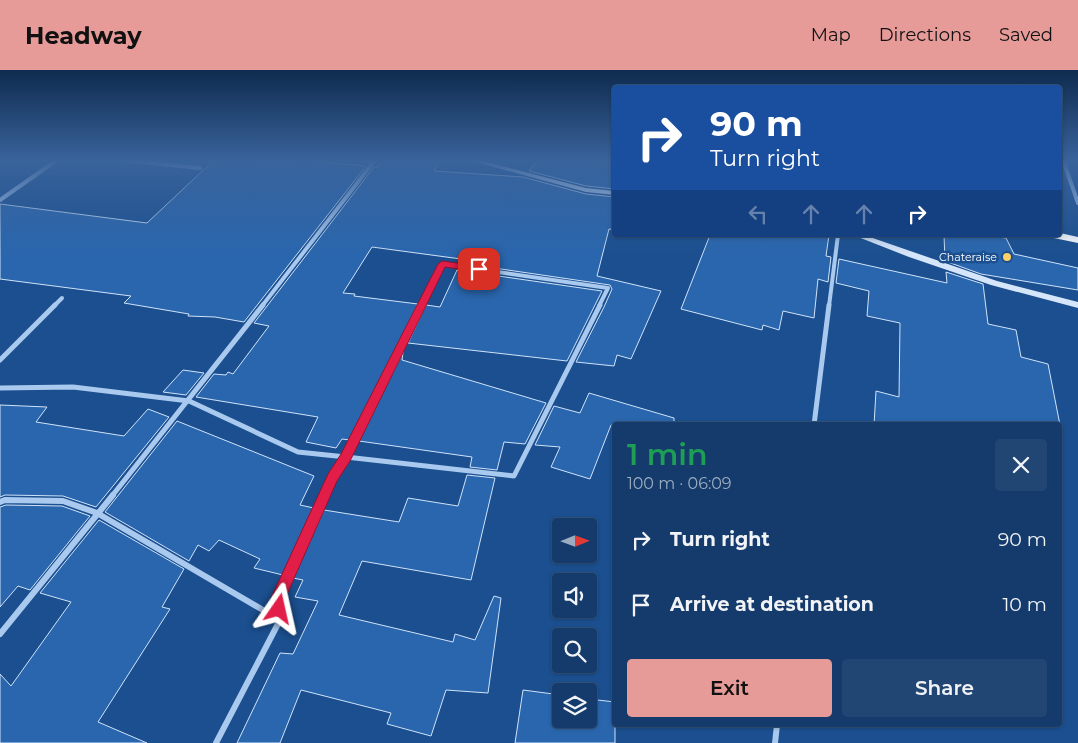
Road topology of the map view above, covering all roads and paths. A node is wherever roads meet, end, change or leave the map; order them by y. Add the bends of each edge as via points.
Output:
1 (12, 191) edge
2 (351, 191) edge
3 (0, 200) edge
4 (838, 237) edge
5 (862, 237) edge
6 (1062, 237) edge
7 (1078, 240) edge
8 (62, 298) dead end
9 (1078, 305) edge
10 (0, 360) edge
11 (0, 388) edge
12 (189, 401) junction
13 (814, 422) edge
14 (346, 457) junction
15 (0, 502) edge
16 (97, 513) junction
17 (280, 620) junction
18 (0, 634) edge
19 (777, 727) edge
20 (216, 743) edge
21 (774, 743) edge

1 - 3 street
2 - 12 street
4 - 13 street
5 - 9 street via 952,270
6 - 7 highway
8 - 10 street
11 - 12 street via 74,387
12 - 14 street via 298,452
12 - 16 street
14 - 14 street via 442,264 608,288 514,476
14 - 17 street via 332,478 278,598
15 - 16 street via 63,501
16 - 17 street
16 - 18 street
17 - 20 street
19 - 21 street

